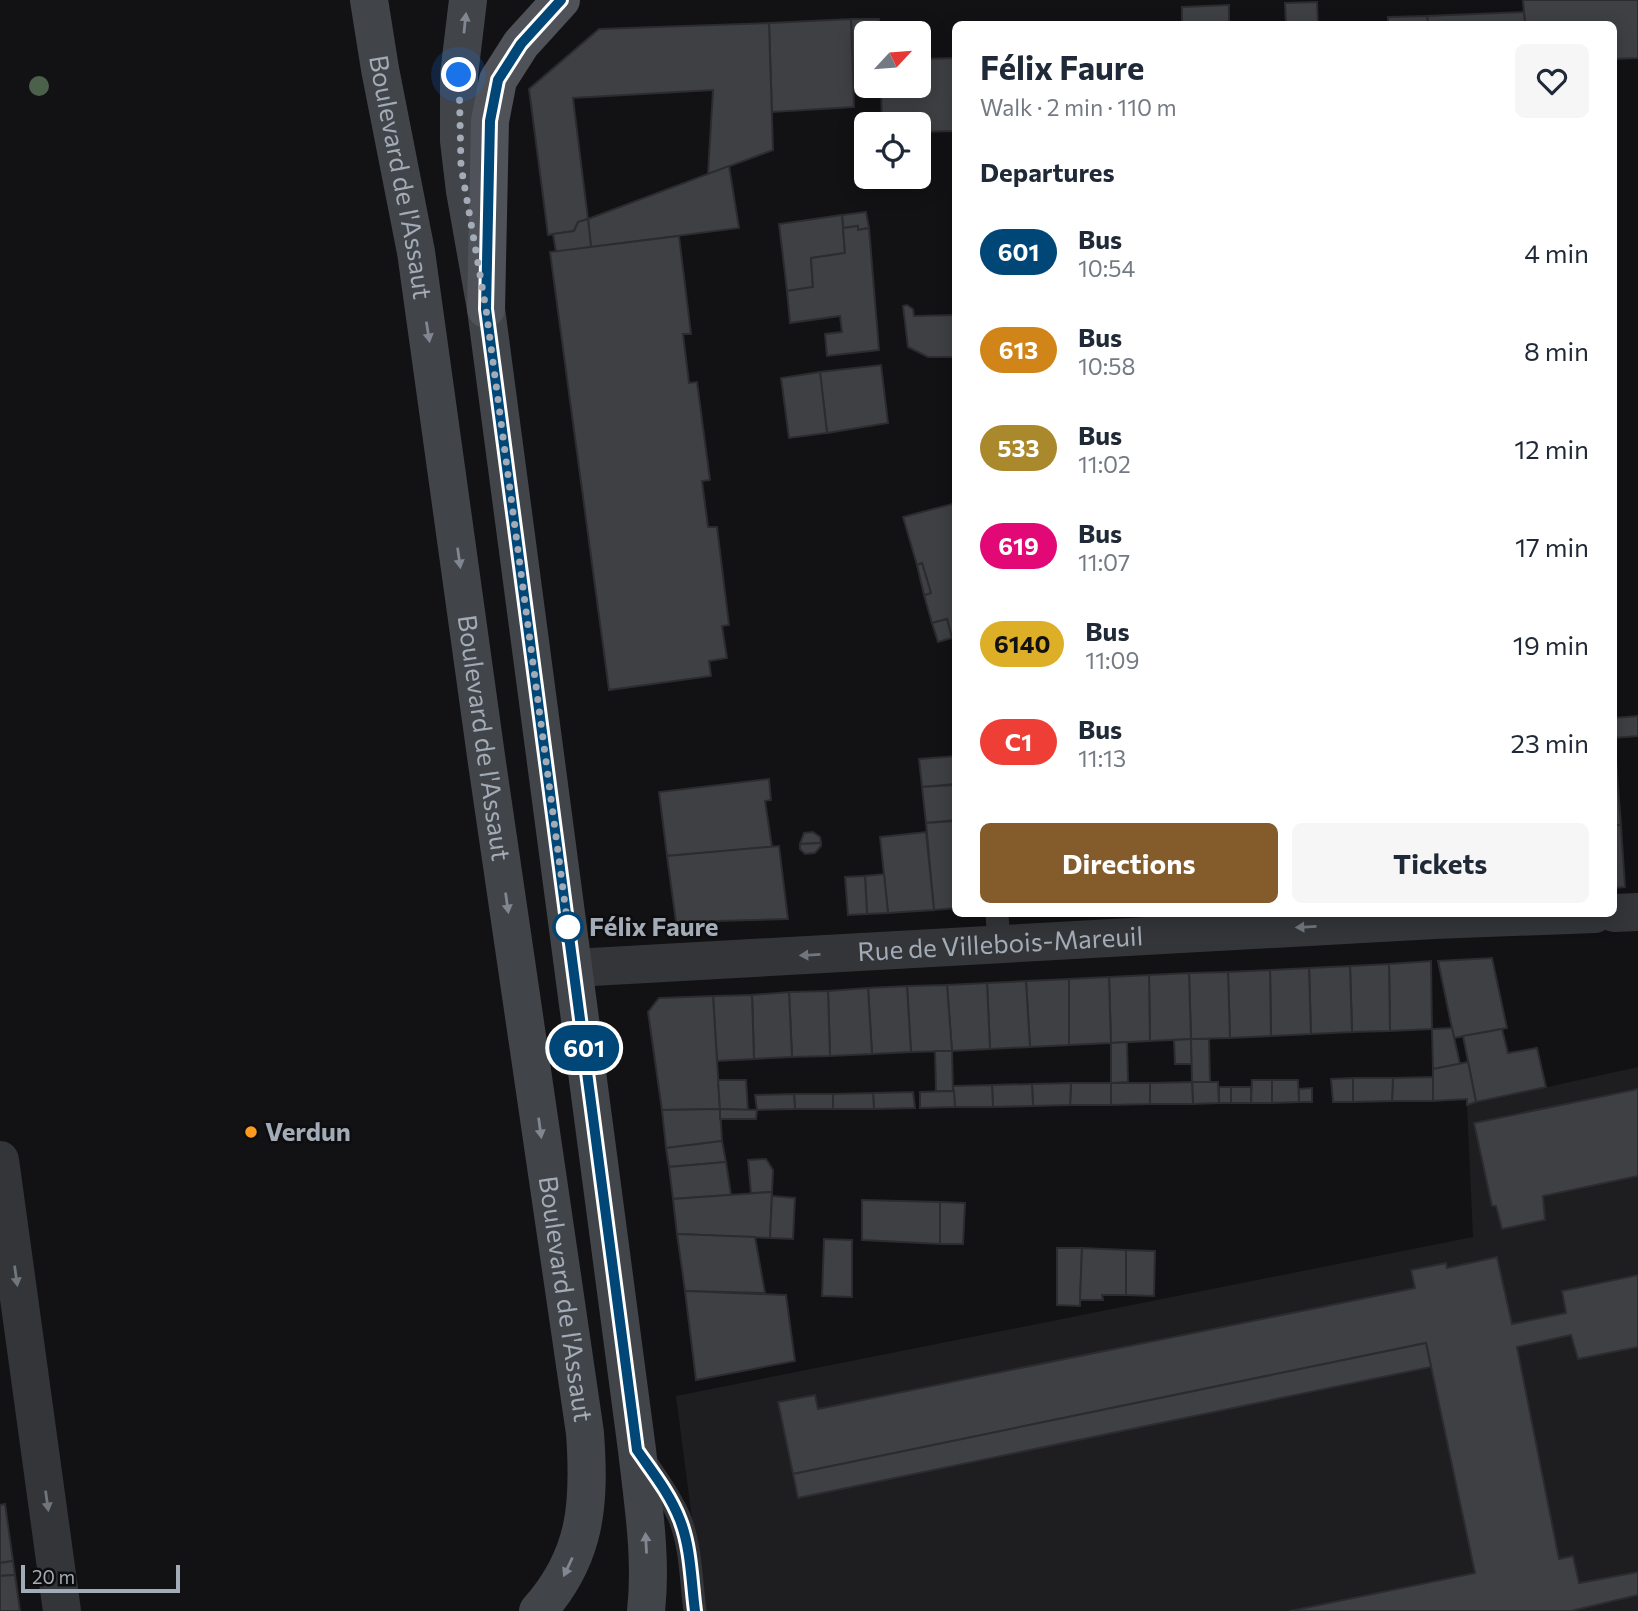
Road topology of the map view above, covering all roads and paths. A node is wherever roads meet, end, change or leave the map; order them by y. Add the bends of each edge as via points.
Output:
1 (369, 0) edge
2 (468, 0) edge
3 (561, 0) edge
4 (486, 309) junction
5 (1638, 912) edge
6 (1617, 913) edge
7 (1508, 917) edge
8 (998, 929) edge
9 (574, 968) junction
10 (0, 1160) edge
11 (637, 1450) junction
12 (62, 1611) edge
13 (538, 1611) edge
14 (646, 1611) edge
15 (695, 1611) edge

1 -> 13 main road, Boulevard de l'Assaut via 431,354 585,1433 588,1477 579,1541 556,1590
4 -> 2 main road, Boulevard de l'Assaut via 459,141 459,75
3 - 4 main road via 521,44 498,80 490,121
4 - 9 main road, Boulevard de l'Assaut
5 - 6 street
7 -> 8 street, Rue de Villebois-Mareuil
8 -> 9 street, Rue de Villebois-Mareuil
9 - 11 main road, Boulevard de l'Assaut
10 -> 12 street
14 -> 11 main road, Boulevard de l'Assaut via 646,1542
11 - 15 lane via 680,1519

